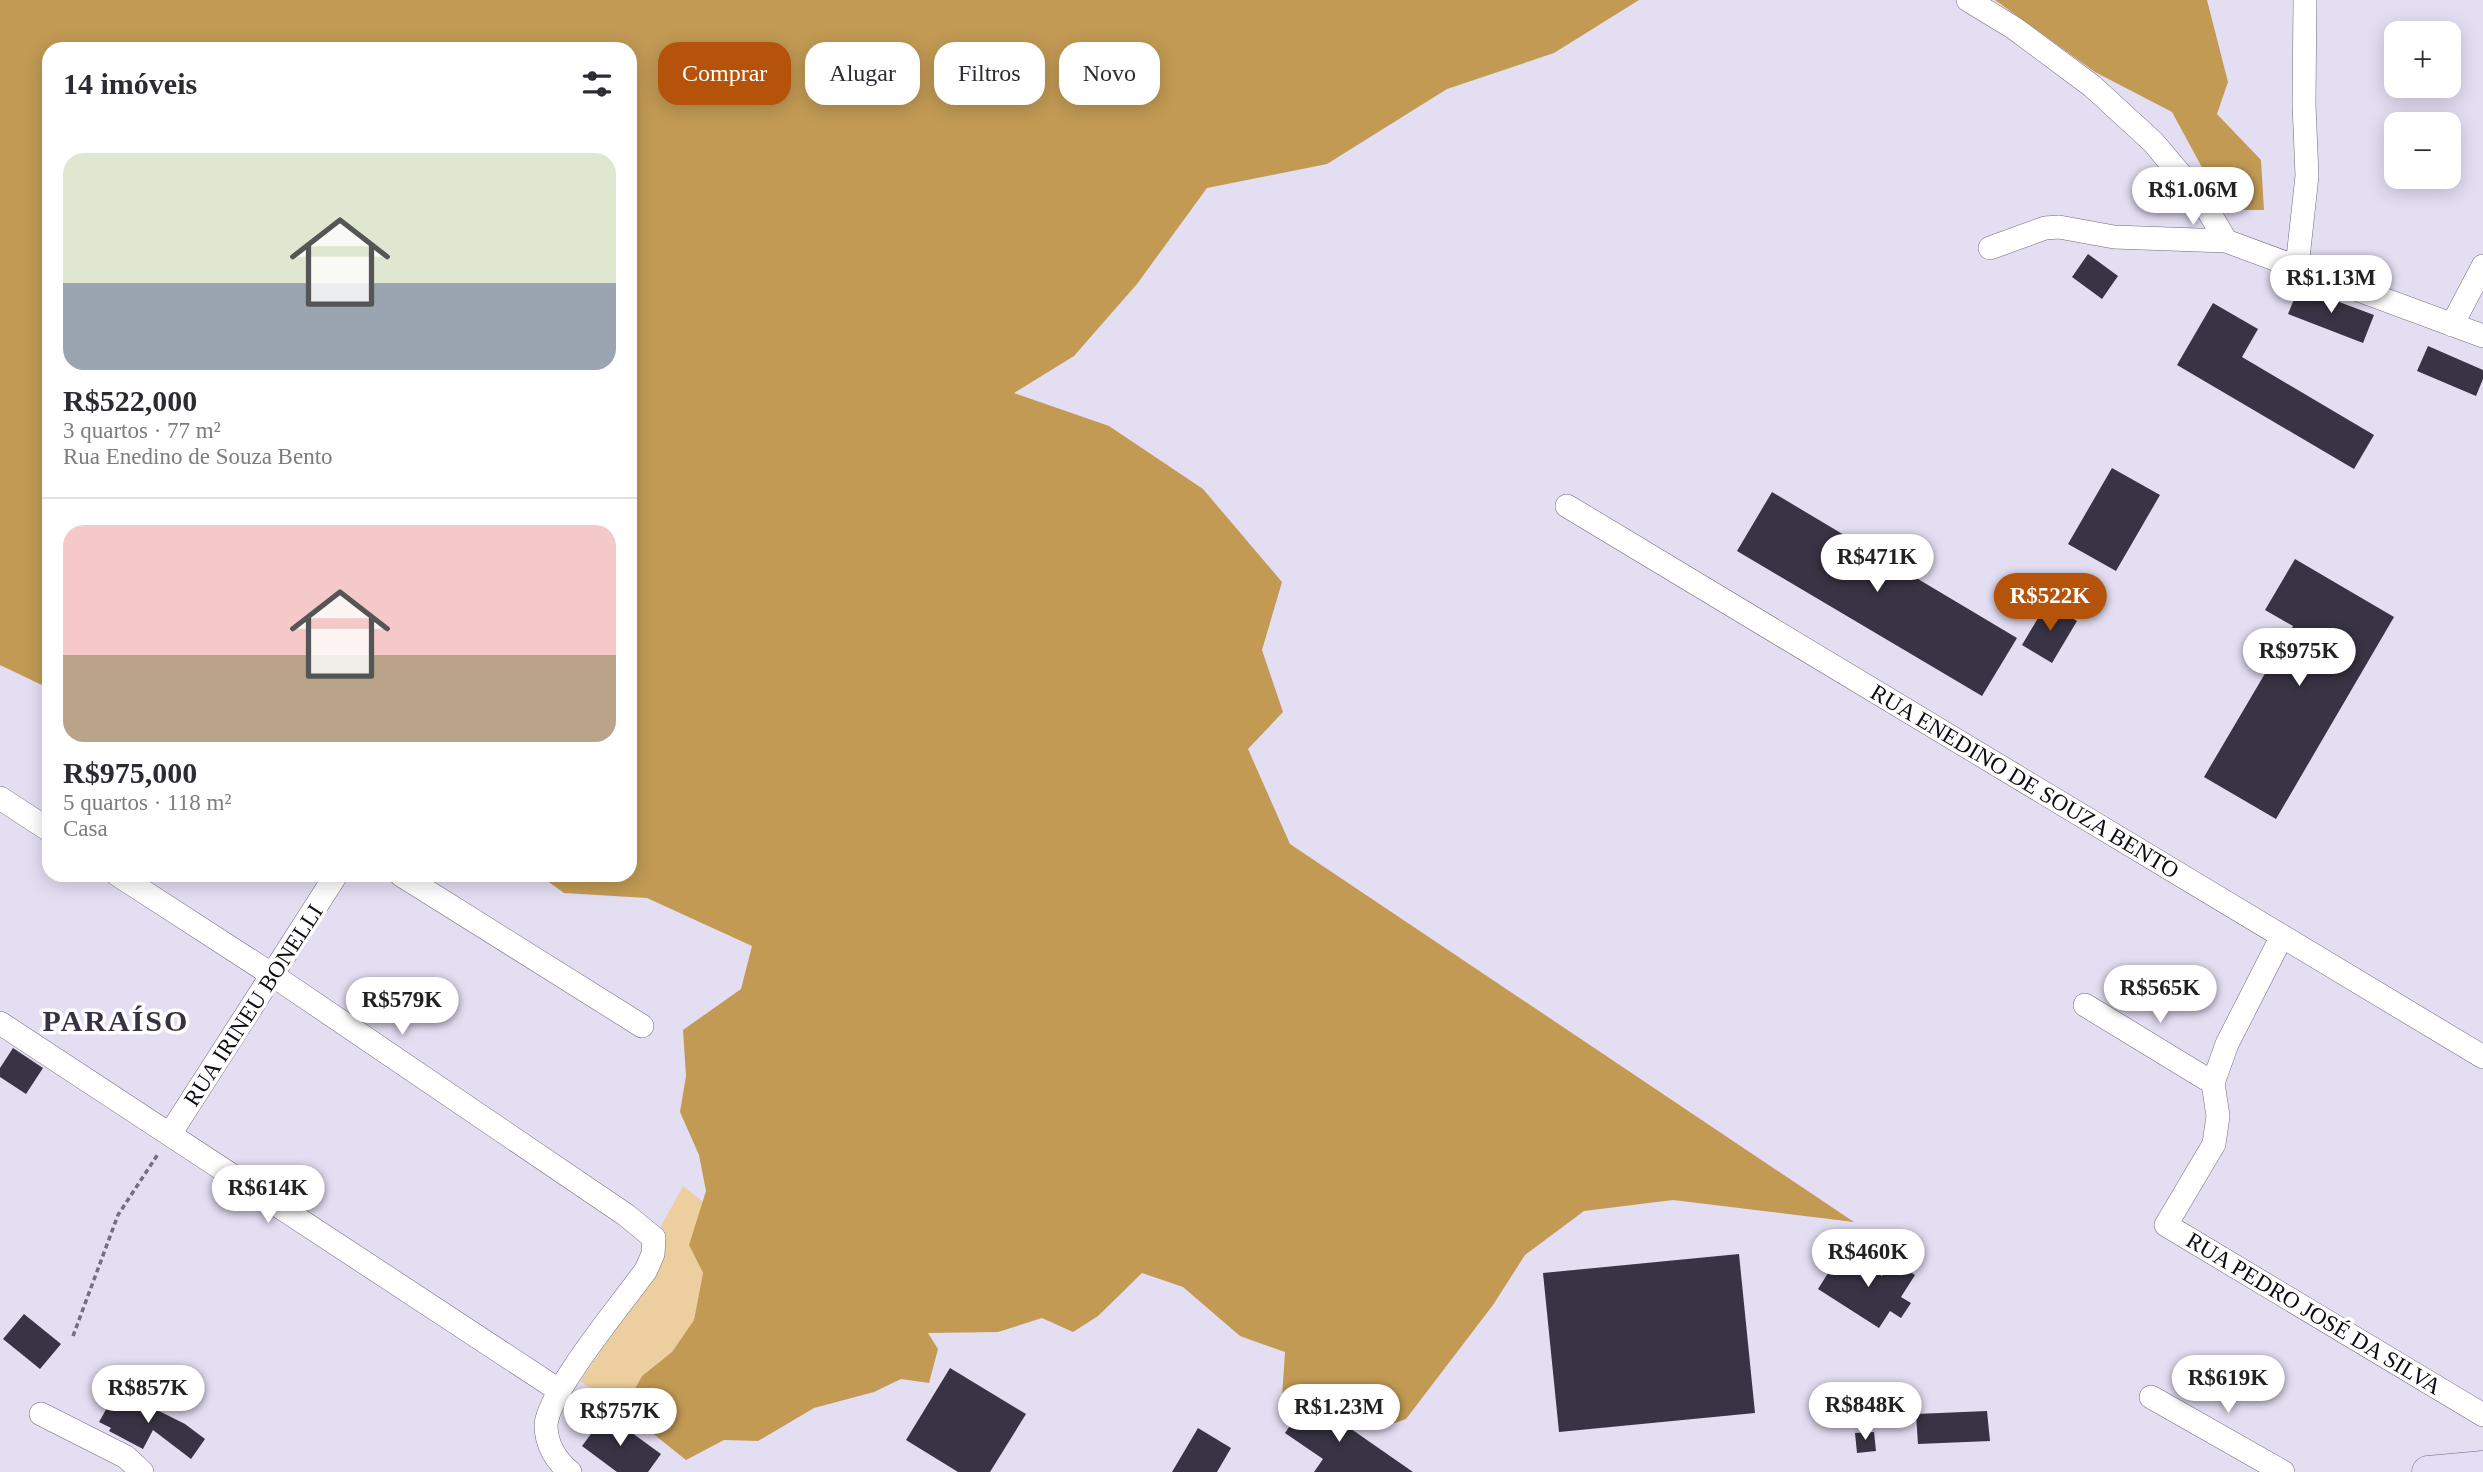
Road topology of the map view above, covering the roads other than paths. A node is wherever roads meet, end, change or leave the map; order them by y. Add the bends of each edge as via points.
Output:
1 (1968, 0) edge
2 (2305, 0) edge
3 (2227, 241) junction
4 (1990, 248) dead end
5 (2483, 266) edge
6 (2297, 267) junction
7 (2452, 325) junction
8 (2483, 336) edge
9 (1567, 506) dead end
10 (0, 798) edge
11 (42, 825) edge
12 (129, 882) edge
13 (332, 882) edge
14 (412, 882) edge
15 (2282, 936) junction
16 (274, 976) junction
17 (2085, 1005) dead end
18 (0, 1023) edge
19 (642, 1026) dead end
20 (2483, 1057) edge
21 (2213, 1083) junction
22 (170, 1134) junction
23 (560, 1391) junction
24 (2151, 1396) dead end
25 (41, 1414) dead end
26 (2483, 1415) edge
27 (2483, 1467) edge
28 (142, 1472) edge
29 (570, 1472) edge
30 (2283, 1472) edge
31 (2428, 1472) edge

1 - 3 street via 2014,27 2092,86 2153,142 2202,200
2 - 6 street via 2307,176
3 - 4 street via 2114,237 2059,227
3 - 6 street
5 - 7 street
6 - 7 street
7 - 8 street
9 - 15 street, RUA ENEDINO DE SOUZA BENTO
10 - 11 street
12 - 16 street
13 - 16 street, RUA IRINEU BONELLI
14 - 19 street
15 - 20 street, RUA ENEDINO DE SOUZA BENTO
15 - 21 street, RUA PEDRO JOSÉ DA SILVA via 2227,1044
16 - 22 street, RUA IRINEU BONELLI
16 - 23 street via 654,1238 646,1270
17 - 21 street
18 - 22 street
21 - 26 street, RUA PEDRO JOSÉ DA SILVA via 2218,1116 2214,1144 2166,1225
22 - 23 street
23 - 29 street via 546,1423 547,1438
24 - 30 street
25 - 28 street via 126,1457
27 - 31 main road

